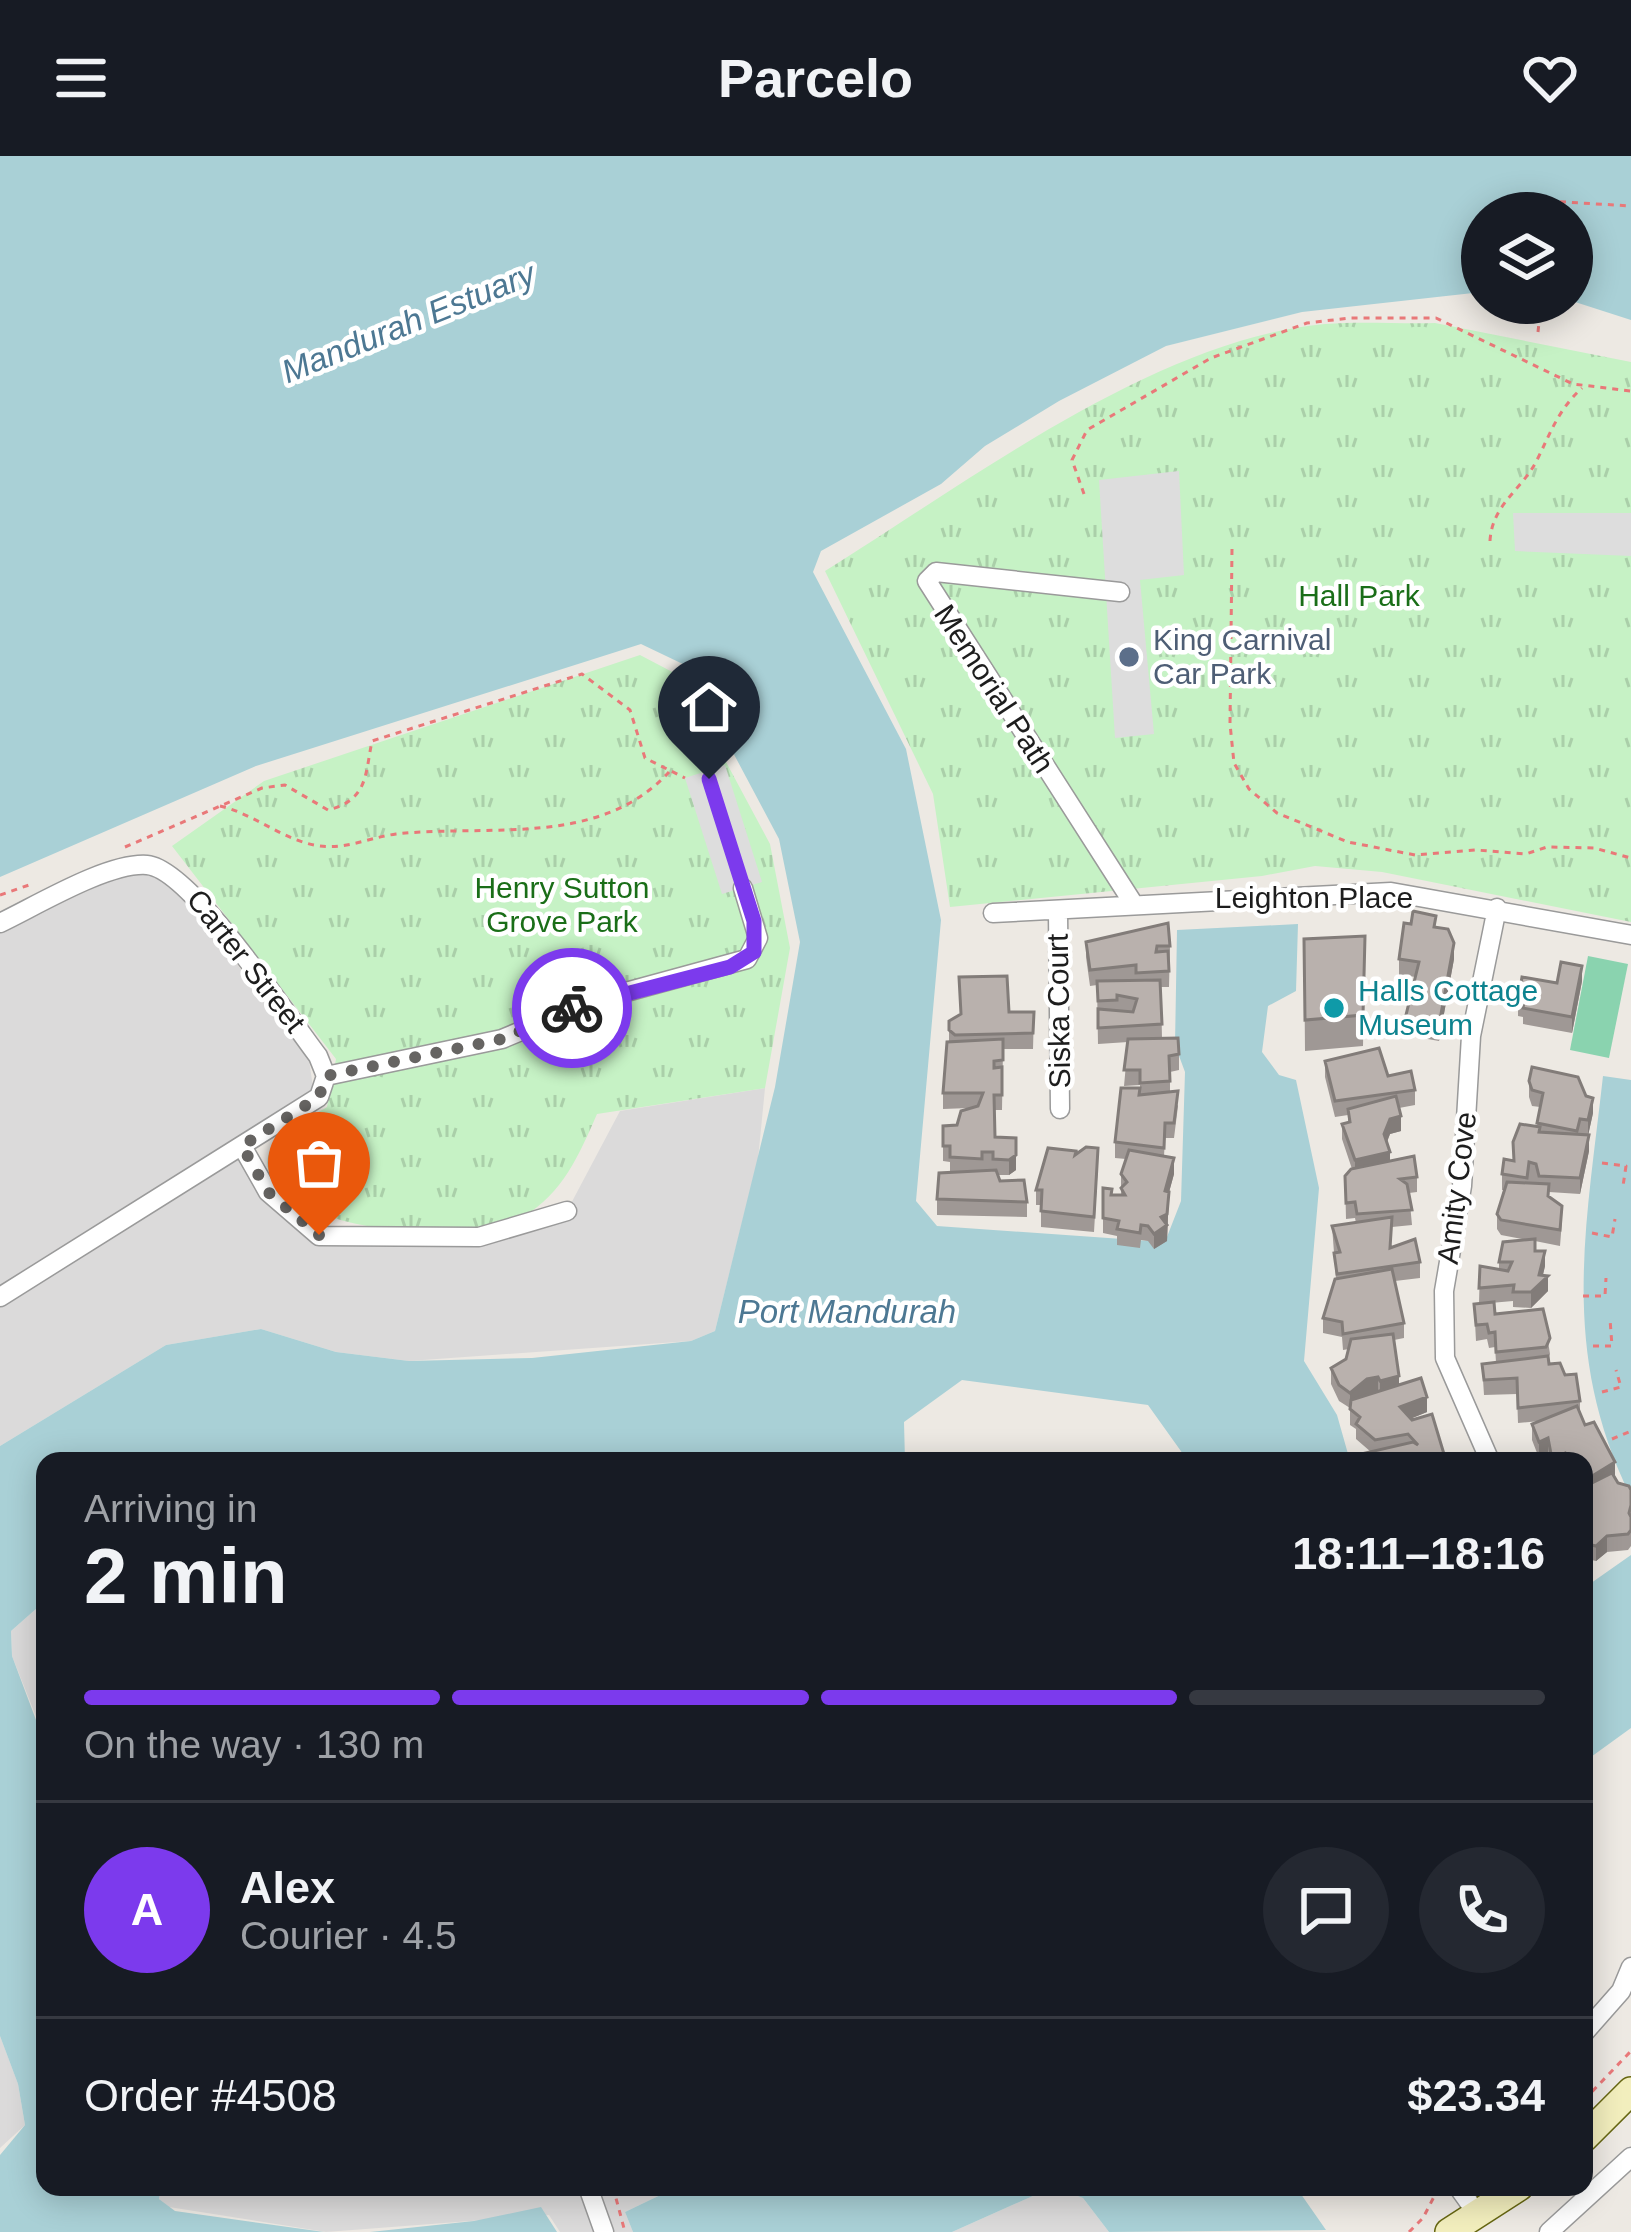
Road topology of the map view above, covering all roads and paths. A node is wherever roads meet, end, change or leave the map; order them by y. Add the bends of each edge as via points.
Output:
1 (1593, 204) edge
2 (1631, 206) edge
3 (1539, 324) edge
4 (1538, 332) dead end
5 (1584, 386) junction
6 (1631, 391) edge
7 (1084, 494) dead end
8 (1490, 541) dead end
9 (1232, 549) dead end
10 (1120, 592) dead end
11 (670, 771) junction
12 (686, 778) dead end
13 (709, 779) dead end
14 (219, 806) junction
15 (112, 852) dead end
16 (1631, 858) edge
17 (42, 880) dead end
18 (743, 888) joint
19 (0, 895) edge
20 (1133, 903) junction
21 (1497, 908) junction
22 (1058, 912) junction
23 (993, 913) dead end
24 (0, 922) edge
25 (1631, 935) edge
26 (326, 1076) junction
27 (1060, 1109) dead end
28 (242, 1146) junction
29 (1602, 1163) dead end
30 (1623, 1186) dead end
31 (567, 1211) dead end
32 (1615, 1219) dead end
33 (1592, 1233) dead end
34 (1606, 1278) dead end
35 (1583, 1296) dead end
36 (0, 1298) edge
37 (1610, 1319) dead end
38 (1593, 1346) dead end
39 (1616, 1370) dead end
40 (1602, 1392) dead end
41 (1631, 1431) edge
42 (1612, 1439) dead end
43 (1486, 1452) edge
44 (1631, 1967) edge
45 (1593, 2023) edge
46 (1631, 2051) edge
47 (1593, 2091) edge
48 (1631, 2091) edge
49 (1593, 2129) edge
50 (1631, 2157) edge
51 (1593, 2192) edge
52 (591, 2196) edge
53 (615, 2196) edge
54 (1434, 2196) edge
55 (1464, 2196) edge
56 (1506, 2196) edge
57 (1588, 2196) edge
58 (1478, 2216) junction
59 (604, 2232) edge
60 (625, 2232) edge
61 (1408, 2232) edge
62 (1449, 2232) edge
63 (1549, 2232) edge

1 - 2 path
3 - 4 path
5 - 6 path
5 - 7 path via 1436,318 1306,323 1211,358 1087,430 1072,460
5 - 8 path via 1564,404 1538,459 1503,502
9 - 16 path via 1234,763 1277,813 1348,842 1415,855 1546,847
10 - 20 street, Memorial Path via 935,572 927,581
11 - 12 path
11 - 14 path via 634,805 588,820 521,831 400,833 346,848 289,838
11 - 14 path via 644,758 630,710 582,674 372,741 368,782 347,805 328,810 285,785
13 - 18 lane
14 - 15 path
17 - 19 path
18 - 26 street via 758,938 747,959 593,1001 502,1039
20 - 21 street, Leighton Place via 1391,892
20 - 22 street, Leighton Place
21 - 25 street, Leighton Place
21 - 43 street, Amity Cove via 1471,1036 1462,1186 1444,1291 1445,1358
22 - 23 street, Leighton Place
22 - 27 street, Siska Court
24 - 26 street, Carter Street via 109,872 148,864 184,881
26 - 28 street via 319,1097
28 - 31 street via 268,1192 319,1235 478,1237
28 - 36 street
29 - 30 path via 1626,1166
32 - 33 path via 1612,1237
34 - 35 path via 1605,1297
37 - 38 path via 1612,1346
39 - 40 path via 1621,1387
41 - 42 path
44 - 45 street
46 - 47 path
48 - 49 street
50 - 51 street
52 - 59 street
53 - 60 path
54 - 61 path
55 - 58 street
56 - 58 street
57 - 63 street
58 - 62 street

